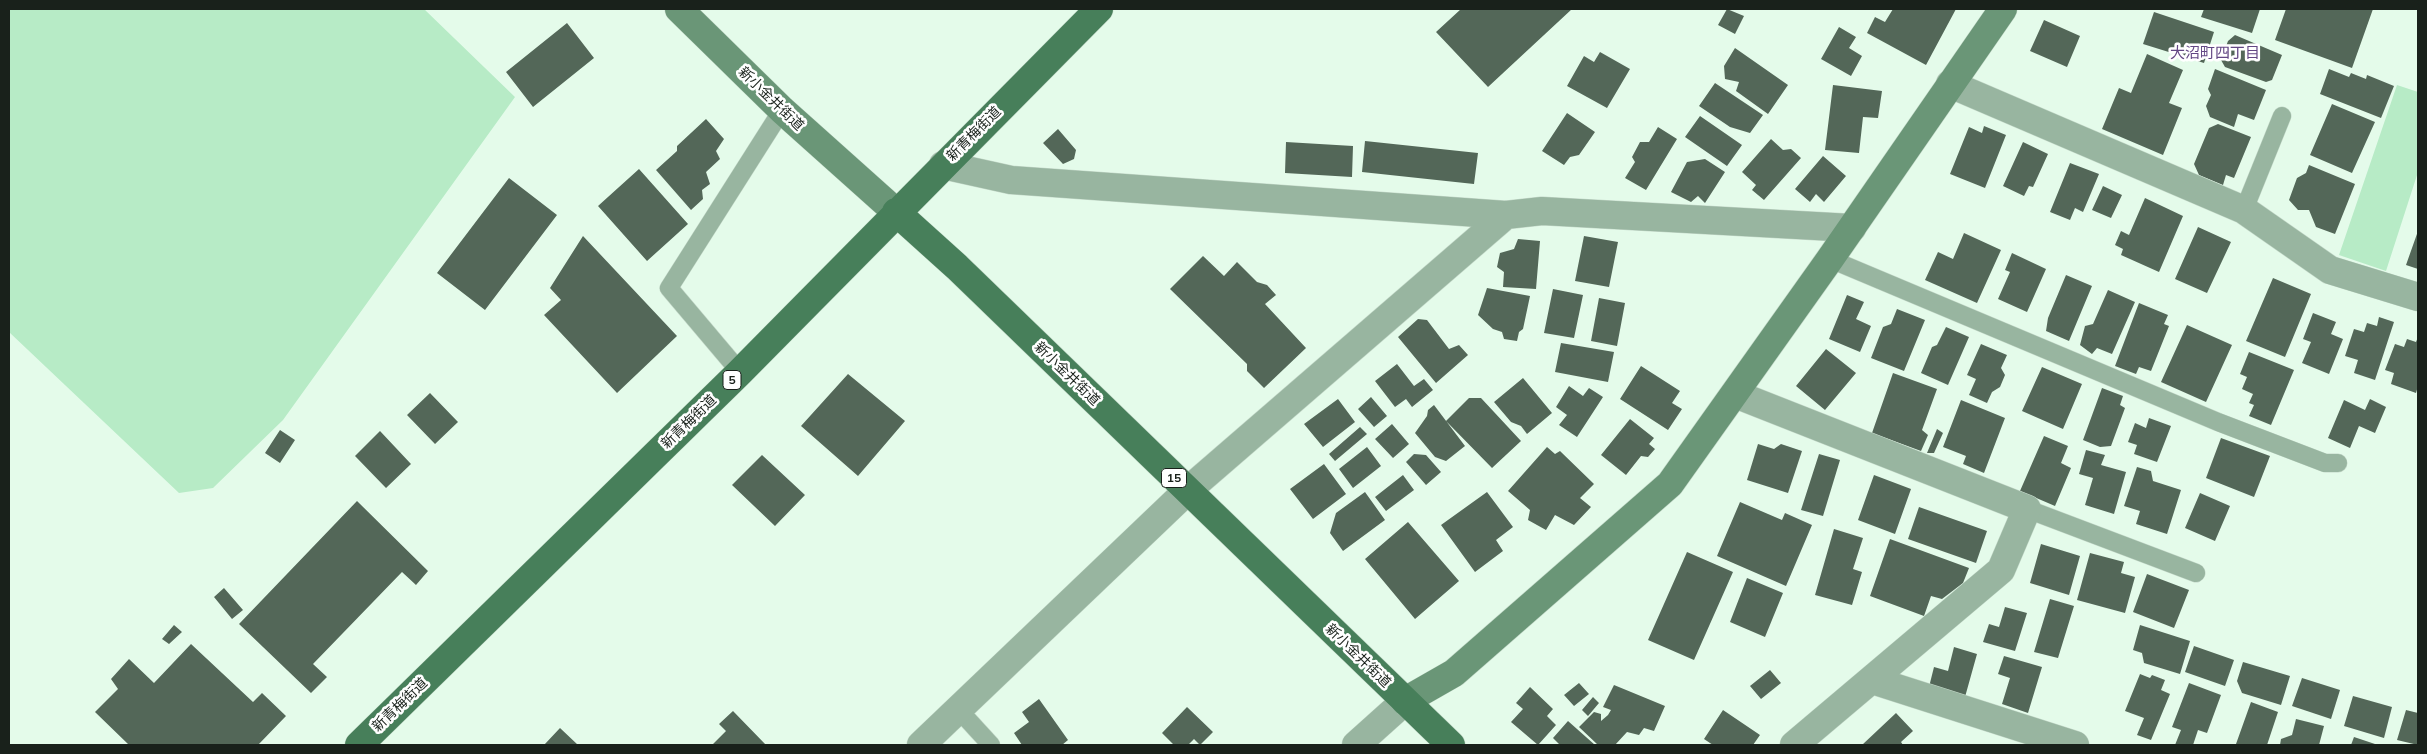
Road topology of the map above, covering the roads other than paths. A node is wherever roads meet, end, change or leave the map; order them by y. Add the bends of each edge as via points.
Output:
1 (679, 9) edge
2 (1099, 9) edge
3 (2003, 9) edge
4 (1950, 84) junction
5 (782, 110) junction
6 (2282, 116) dead end
7 (943, 165) junction
8 (2244, 210) junction
9 (896, 212) junction
10 (1506, 215) junction
11 (1852, 228) junction
12 (1830, 259) junction
13 (2418, 297) edge
14 (740, 372) junction
15 (1735, 394) junction
16 (2338, 463) dead end
17 (1186, 491) junction
18 (2027, 509) junction
19 (2196, 573) dead end
20 (1872, 680) junction
21 (1405, 701) junction
22 (958, 709) junction
23 (360, 745) edge
24 (922, 745) edge
25 (991, 745) edge
26 (1356, 745) edge
27 (1451, 745) edge
28 (1794, 745) edge
29 (2075, 745) edge

1 - 5 street, 新小金井街道
2 - 7 main road, 新青梅街道 / 5
3 - 4 street
4 - 8 street
4 - 11 street
5 - 9 street, 新小金井街道
5 - 14 lane via 669,288
6 - 8 lane
7 - 9 main road, 新青梅街道 / 5
7 - 10 street via 1011,180
8 - 13 street via 2330,270
9 - 14 main road, 新青梅街道 / 5
9 - 17 main road, 新小金井街道 / 15 via 957,267
10 - 11 street via 1542,211
10 - 17 street
11 - 12 street
12 - 15 street
12 - 16 lane via 2218,422 2326,463
14 - 23 main road, 新青梅街道 / 5
15 - 18 street
15 - 21 street via 1670,484 1454,673
17 - 21 main road, 新小金井街道 / 15
17 - 22 street
18 - 19 lane
18 - 20 street via 2001,570
20 - 28 street
20 - 29 street
21 - 26 street
21 - 27 main road, 新小金井街道 / 15
22 - 24 street
22 - 25 lane

